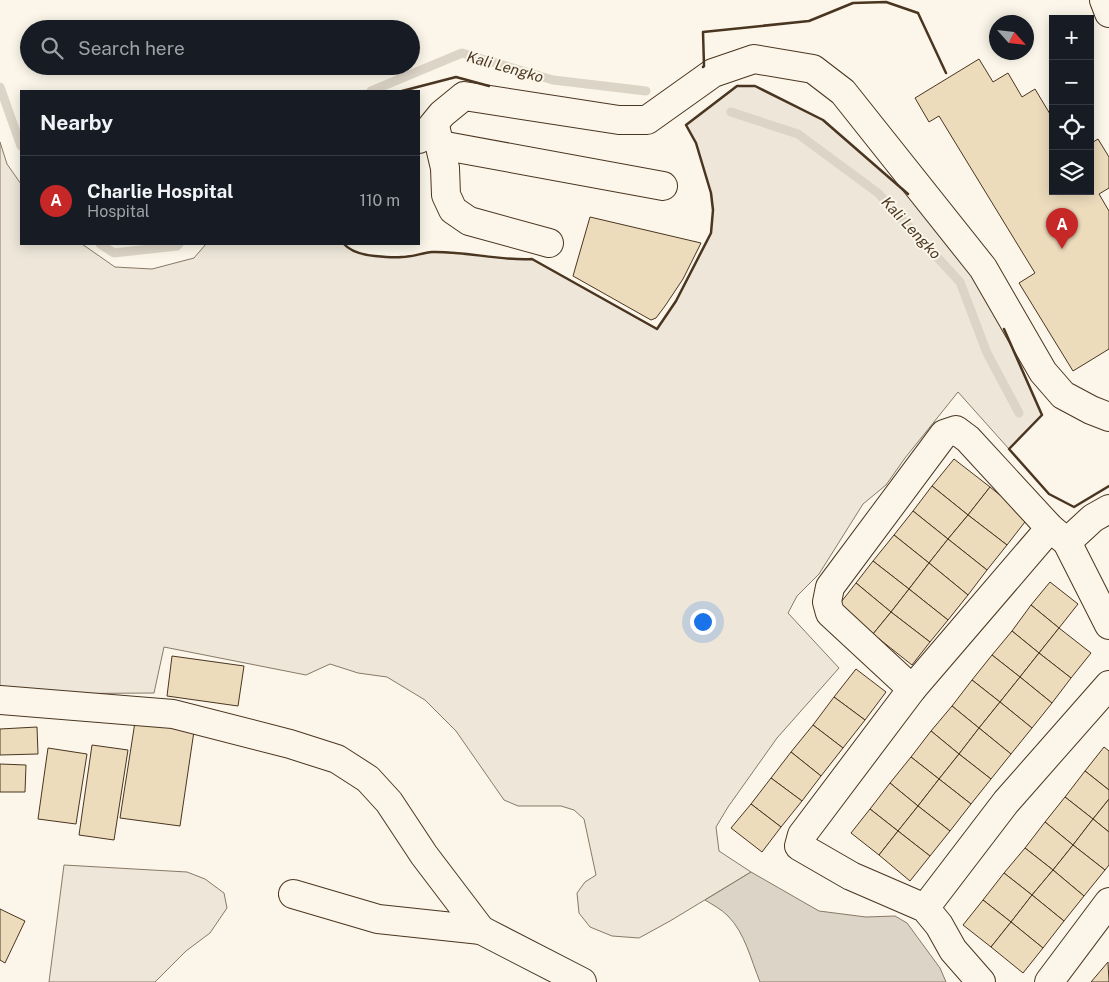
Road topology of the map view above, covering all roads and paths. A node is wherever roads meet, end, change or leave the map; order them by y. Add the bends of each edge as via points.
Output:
1 (1104, 0) edge
2 (1109, 13) edge
3 (431, 136) edge
4 (663, 186) dead end
5 (549, 243) dead end
6 (1109, 417) edge
7 (1101, 514) edge
8 (1058, 535) junction
9 (1109, 625) edge
10 (1109, 685) edge
11 (912, 690) junction
12 (0, 700) edge
13 (293, 894) dead end
14 (1109, 902) edge
15 (925, 908) junction
16 (481, 930) junction
17 (582, 982) edge
18 (982, 982) edge
19 (1049, 982) edge

1 - 2 street
3 - 4 street
3 - 5 street via 445,168 446,195 453,210 469,222
3 - 6 street via 442,114 464,96 619,120 647,120 713,73 754,59 813,69 843,92 984,268 1043,372 1063,395
7 - 8 street
8 - 9 street
8 - 11 street
8 - 11 street via 968,439 956,430 944,434 830,586 827,602 830,613
10 - 15 street via 1006,802
11 - 15 street via 802,835 799,846 850,876
12 - 16 street via 173,714 336,759 368,779 389,802 424,855
13 - 16 street via 378,919
14 - 19 street
15 - 18 street via 953,950
16 - 17 street

